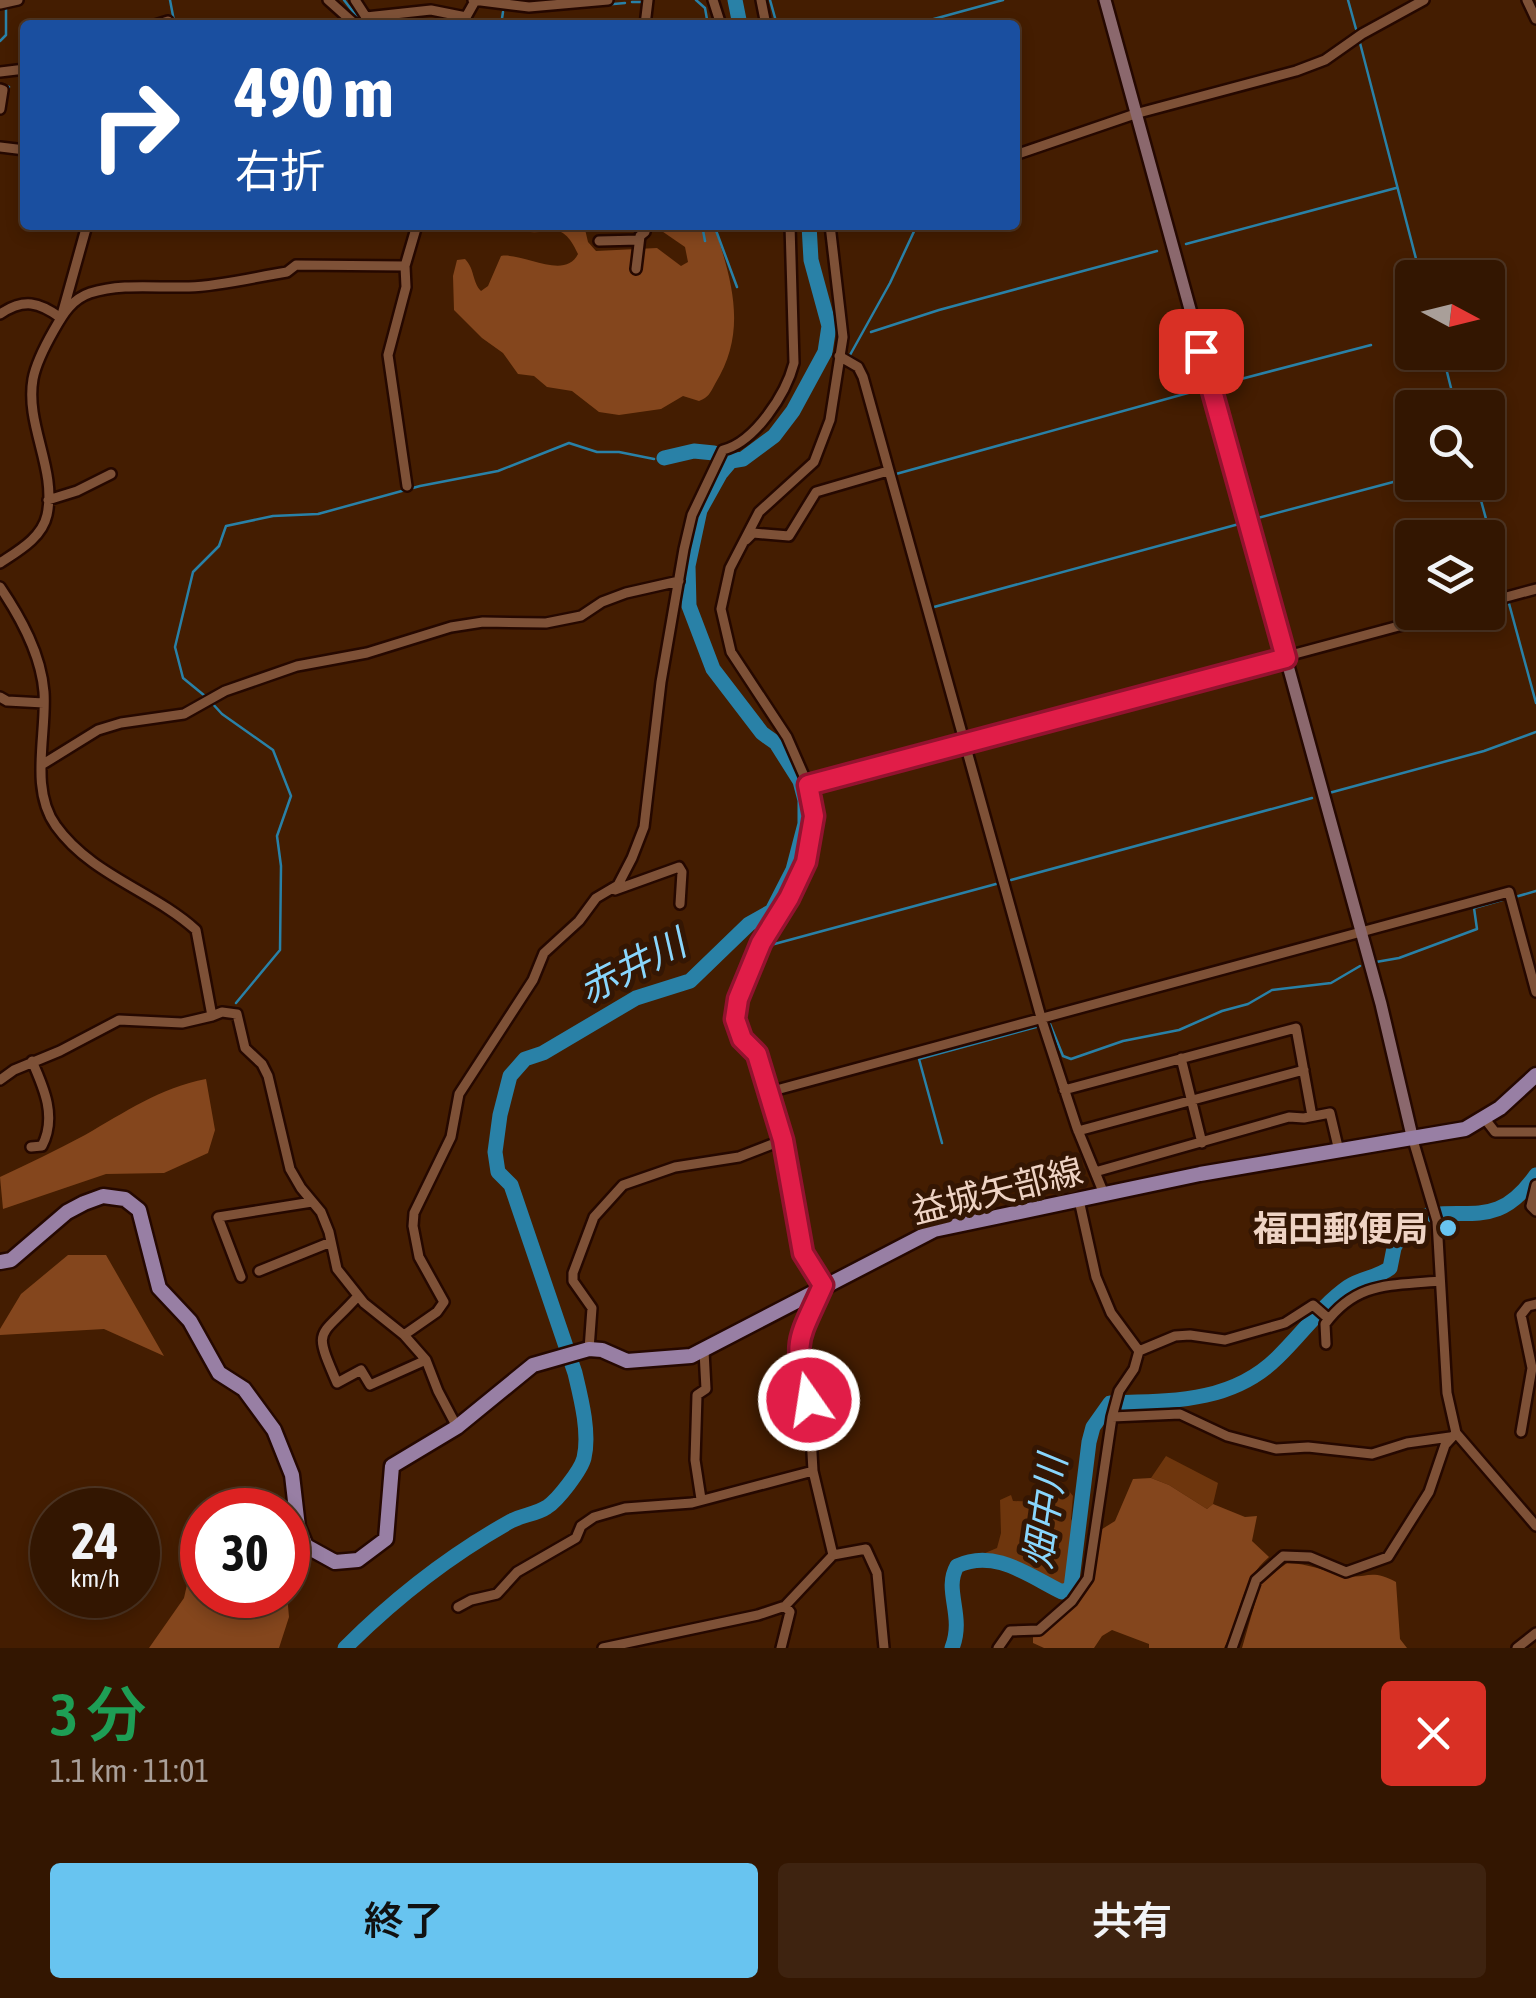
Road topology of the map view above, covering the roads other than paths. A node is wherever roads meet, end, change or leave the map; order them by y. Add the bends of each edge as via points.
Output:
1 (18, 0) edge
2 (328, 0) edge
3 (474, 0) edge
4 (608, 0) edge
5 (1105, 0) edge
6 (1424, 0) edge
7 (1527, 0) edge
8 (0, 4) edge
9 (350, 20) edge
10 (372, 20) edge
11 (1536, 20) edge
12 (0, 89) edge
13 (0, 109) edge
14 (1136, 114) junction
15 (2, 147) edge
16 (1020, 153) edge
17 (0, 158) edge
18 (86, 230) edge
19 (416, 230) edge
20 (644, 230) edge
21 (790, 230) edge
22 (831, 230) edge
23 (639, 240) junction
24 (598, 241) dead end
25 (405, 266) junction
26 (636, 269) dead end
27 (0, 314) edge
28 (61, 318) junction
29 (839, 356) junction
30 (888, 471) junction
31 (111, 474) dead end
32 (406, 486) dead end
33 (48, 500) junction
34 (741, 544) junction
35 (0, 564) edge
36 (679, 581) junction
37 (0, 587) edge
38 (1536, 589) edge
39 (1505, 597) edge
40 (1395, 628) edge
41 (1286, 658) junction
42 (0, 697) edge
43 (44, 702) junction
44 (965, 745) junction
45 (43, 764) junction
46 (808, 785) junction
47 (608, 893) junction
48 (680, 904) dead end
49 (1361, 934) junction
50 (1536, 992) edge
51 (212, 1016) junction
52 (1042, 1021) junction
53 (1180, 1058) junction
54 (32, 1060) junction
55 (1304, 1070) junction
56 (1536, 1075) edge
57 (0, 1080) edge
58 (1064, 1090) junction
59 (769, 1092) junction
60 (1191, 1100) junction
61 (1312, 1116) junction
62 (1485, 1120) junction
63 (1078, 1131) junction
64 (1536, 1132) edge
65 (783, 1140) junction
66 (1412, 1140) junction
67 (1202, 1143) junction
68 (31, 1148) dead end
69 (1339, 1151) junction
70 (1095, 1172) junction
71 (1536, 1185) edge
72 (1104, 1194) junction
73 (1079, 1200) junction
74 (312, 1202) junction
75 (1536, 1211) edge
76 (331, 1242) junction
77 (0, 1262) edge
78 (259, 1272) dead end
79 (242, 1277) dead end
80 (1440, 1281) junction
81 (823, 1285) junction
82 (358, 1296) junction
83 (1536, 1304) edge
84 (1328, 1317) junction
85 (404, 1335) junction
86 (1326, 1344) dead end
87 (582, 1350) junction
88 (704, 1351) junction
89 (1139, 1351) junction
90 (426, 1360) junction
91 (1112, 1416) junction
92 (457, 1427) junction
93 (1521, 1432) dead end
94 (1456, 1433) junction
95 (813, 1471) junction
96 (702, 1499) junction
97 (1536, 1526) edge
98 (832, 1555) junction
99 (785, 1606) junction
100 (458, 1608) dead end
101 (1536, 1632) edge
102 (602, 1648) edge
103 (781, 1648) edge
104 (884, 1648) edge
105 (998, 1648) edge
106 (1232, 1648) edge
107 (1517, 1648) edge

1 - 8 street
2 - 9 street
3 - 4 street via 529,7
3 - 10 street via 466,17 431,10
5 - 14 street
6 - 14 street via 1325,60
7 - 11 street
12 - 13 street
14 - 16 street
14 - 41 street
15 - 17 street
18 - 28 street
19 - 25 street
20 - 23 street
21 - 36 street via 791,375 750,437 724,450 692,515
22 - 29 street via 843,338
23 - 24 street
23 - 26 street
25 - 28 street via 296,265 192,287 115,287 80,298
25 - 32 street via 388,355
27 - 28 street via 34,302
28 - 33 street via 33,379
29 - 30 street via 858,367
29 - 34 street via 821,449 759,512
30 - 34 street via 816,492 790,536 753,533
30 - 44 street
31 - 33 street
33 - 35 street via 40,531
34 - 46 street via 723,588 727,640 788,737
36 - 45 street via 626,593 581,616 483,622 297,666 171,718 98,730
36 - 47 street via 644,827
37 - 43 street via 37,656
38 - 39 street
40 - 41 street
41 - 44 street
41 - 49 street
42 - 43 street
43 - 45 street
44 - 46 street
44 - 52 street
45 - 51 street via 45,803 56,827 91,862 196,930
46 - 59 street via 814,816 806,862 761,943 735,1019 757,1054
47 - 48 street via 680,867
47 - 85 street via 544,953 459,1094 451,1137 421,1194 413,1226 419,1257 444,1302
49 - 50 street via 1509,892
49 - 52 street
49 - 66 street
51 - 54 street via 182,1023 118,1020
51 - 74 street via 236,1014 245,1048 268,1076 290,1169
52 - 58 street
52 - 59 street
53 - 55 street via 1296,1028
53 - 58 street
53 - 60 street
54 - 57 street
54 - 68 street via 50,1116 48,1136
55 - 60 street
55 - 61 street
56 - 62 main road, 益城矢部線
58 - 63 street
59 - 65 street
60 - 63 street
60 - 67 street
61 - 67 street via 1261,1123
61 - 69 street via 1330,1113
62 - 64 street via 1495,1132
62 - 66 main road, 益城矢部線
63 - 70 street
65 - 81 street via 803,1253
65 - 87 street via 739,1157 643,1176 606,1200 573,1273 592,1308
66 - 69 main road, 益城矢部線
66 - 80 street via 1434,1204
67 - 70 street
69 - 72 main road, 益城矢部線
70 - 72 street
71 - 75 street
72 - 73 main road, 益城矢部線
73 - 81 main road, 益城矢部線 via 934,1230
73 - 89 street via 1096,1277 1111,1314
74 - 76 street
74 - 79 street via 218,1217
76 - 78 street
76 - 82 street via 337,1269
77 - 92 main road via 84,1203 103,1196 125,1199 139,1210 159,1288 190,1321 219,1372 244,1389 274,1430 292,1475 306,1546 335,1562 358,1560 386,1539 392,1466
80 - 84 street via 1364,1289
80 - 94 street
81 - 88 main road, 益城矢部線
81 - 95 street via 797,1353 809,1400
82 - 85 street
82 - 90 street via 322,1332 337,1383 362,1370 370,1385
83 - 93 street via 1521,1316 1532,1368
84 - 86 street
84 - 89 street via 1308,1307 1284,1323 1225,1340 1175,1336
85 - 90 street
87 - 88 main road, 益城矢部線 via 643,1362
87 - 92 main road via 533,1364
88 - 96 street via 706,1389 697,1395 695,1460
89 - 91 street
90 - 92 street
91 - 94 street via 1180,1414 1276,1450 1372,1454
91 - 105 street via 1088,1578 1039,1630 1010,1631
94 - 97 street
94 - 106 street via 1388,1557 1346,1572 1310,1557 1284,1556 1256,1580
95 - 96 street
95 - 98 street
96 - 100 street via 594,1517 576,1538 517,1572 497,1594
98 - 99 street
98 - 104 street via 866,1549 877,1573
99 - 102 street
99 - 103 street via 790,1612
101 - 107 street

